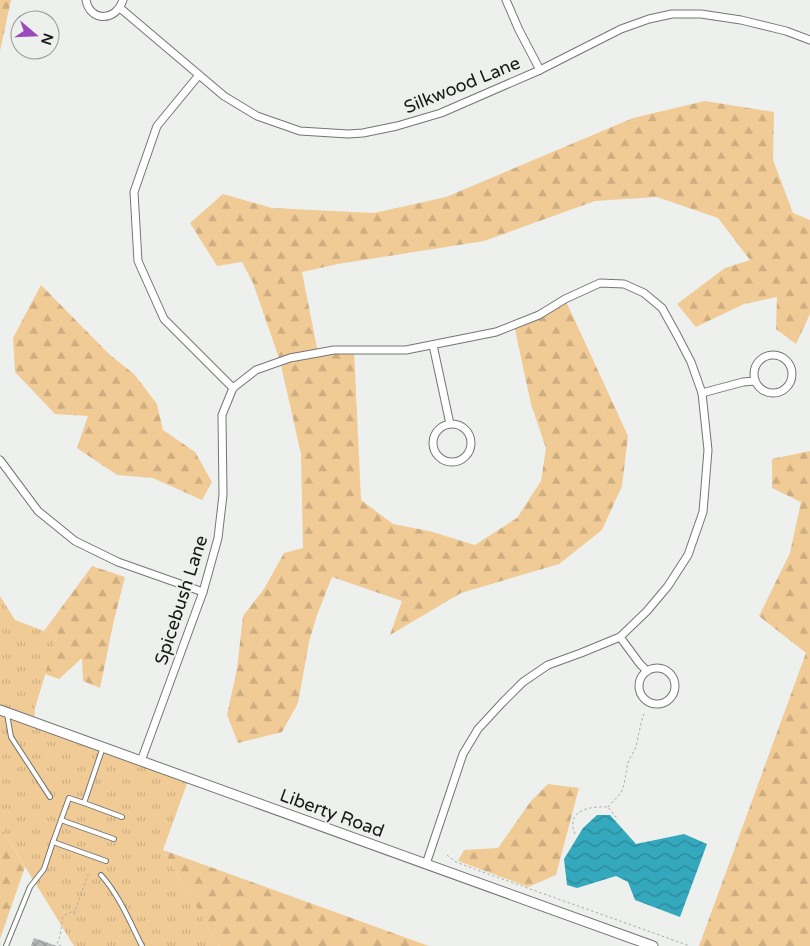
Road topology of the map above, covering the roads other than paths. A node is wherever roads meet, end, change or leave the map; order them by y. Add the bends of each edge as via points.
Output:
1 (86, 0) edge
2 (123, 0) edge
3 (506, 0) edge
4 (120, 8) junction
5 (810, 40) edge
6 (540, 70) junction
7 (199, 75) junction
8 (433, 345) junction
9 (755, 381) junction
10 (233, 388) junction
11 (702, 392) junction
12 (450, 424) junction
13 (0, 460) edge
14 (203, 592) junction
15 (620, 636) junction
16 (647, 671) junction
17 (4, 711) edge
18 (104, 747) junction
19 (141, 761) junction
20 (50, 797) dead end
21 (84, 803) junction
22 (122, 817) dead end
23 (62, 820) junction
24 (114, 838) dead end
25 (54, 842) junction
26 (106, 861) dead end
27 (426, 864) junction
28 (101, 875) dead end
29 (6, 946) edge
30 (142, 946) edge
31 (653, 946) edge

1 - 4 street via 88,8 97,16 112,15
2 - 4 street
3 - 6 street
4 - 7 street, Silkwood Lane
5 - 6 street, Silkwood Lane via 741,20 701,14 672,14 621,29
6 - 7 street, Silkwood Lane via 441,112 397,126 348,134 300,131 257,116 224,96
7 - 10 street via 156,126 134,192 138,261 164,319
8 - 10 street, Spicebush Lane via 406,350 334,350 290,358 256,370
8 - 11 street, Spicebush Lane via 496,332 600,283 624,284 644,292 662,308 691,362
8 - 12 street
9 - 9 street via 755,369 760,360 771,356 781,358 790,368 791,377 781,392 766,392
9 - 11 street
10 - 14 street, Spicebush Lane via 222,415 223,495 218,538
11 - 15 street, Spicebush Lane via 708,450 703,512 688,555 668,586
12 - 12 street via 465,429 471,438 468,453 460,460 445,460 434,447 434,437 440,428
13 - 14 street via 38,511 75,542 118,562
14 - 19 street, Spicebush Lane
15 - 16 street
15 - 27 street, Spicebush Lane via 548,665 523,682 478,729 463,754
16 - 16 street via 655,667 665,669 675,679 676,689 665,703 656,705 641,696 639,680
17 - 18 street, Liberty Road
17 - 20 lane via 10,737
18 - 19 street, Liberty Road
18 - 21 lane
19 - 27 street, Liberty Road
21 - 22 lane
21 - 23 lane via 69,798
23 - 24 lane
23 - 25 lane
25 - 26 lane
25 - 29 lane via 44,869 30,887
27 - 31 street, Liberty Road
28 - 30 lane

